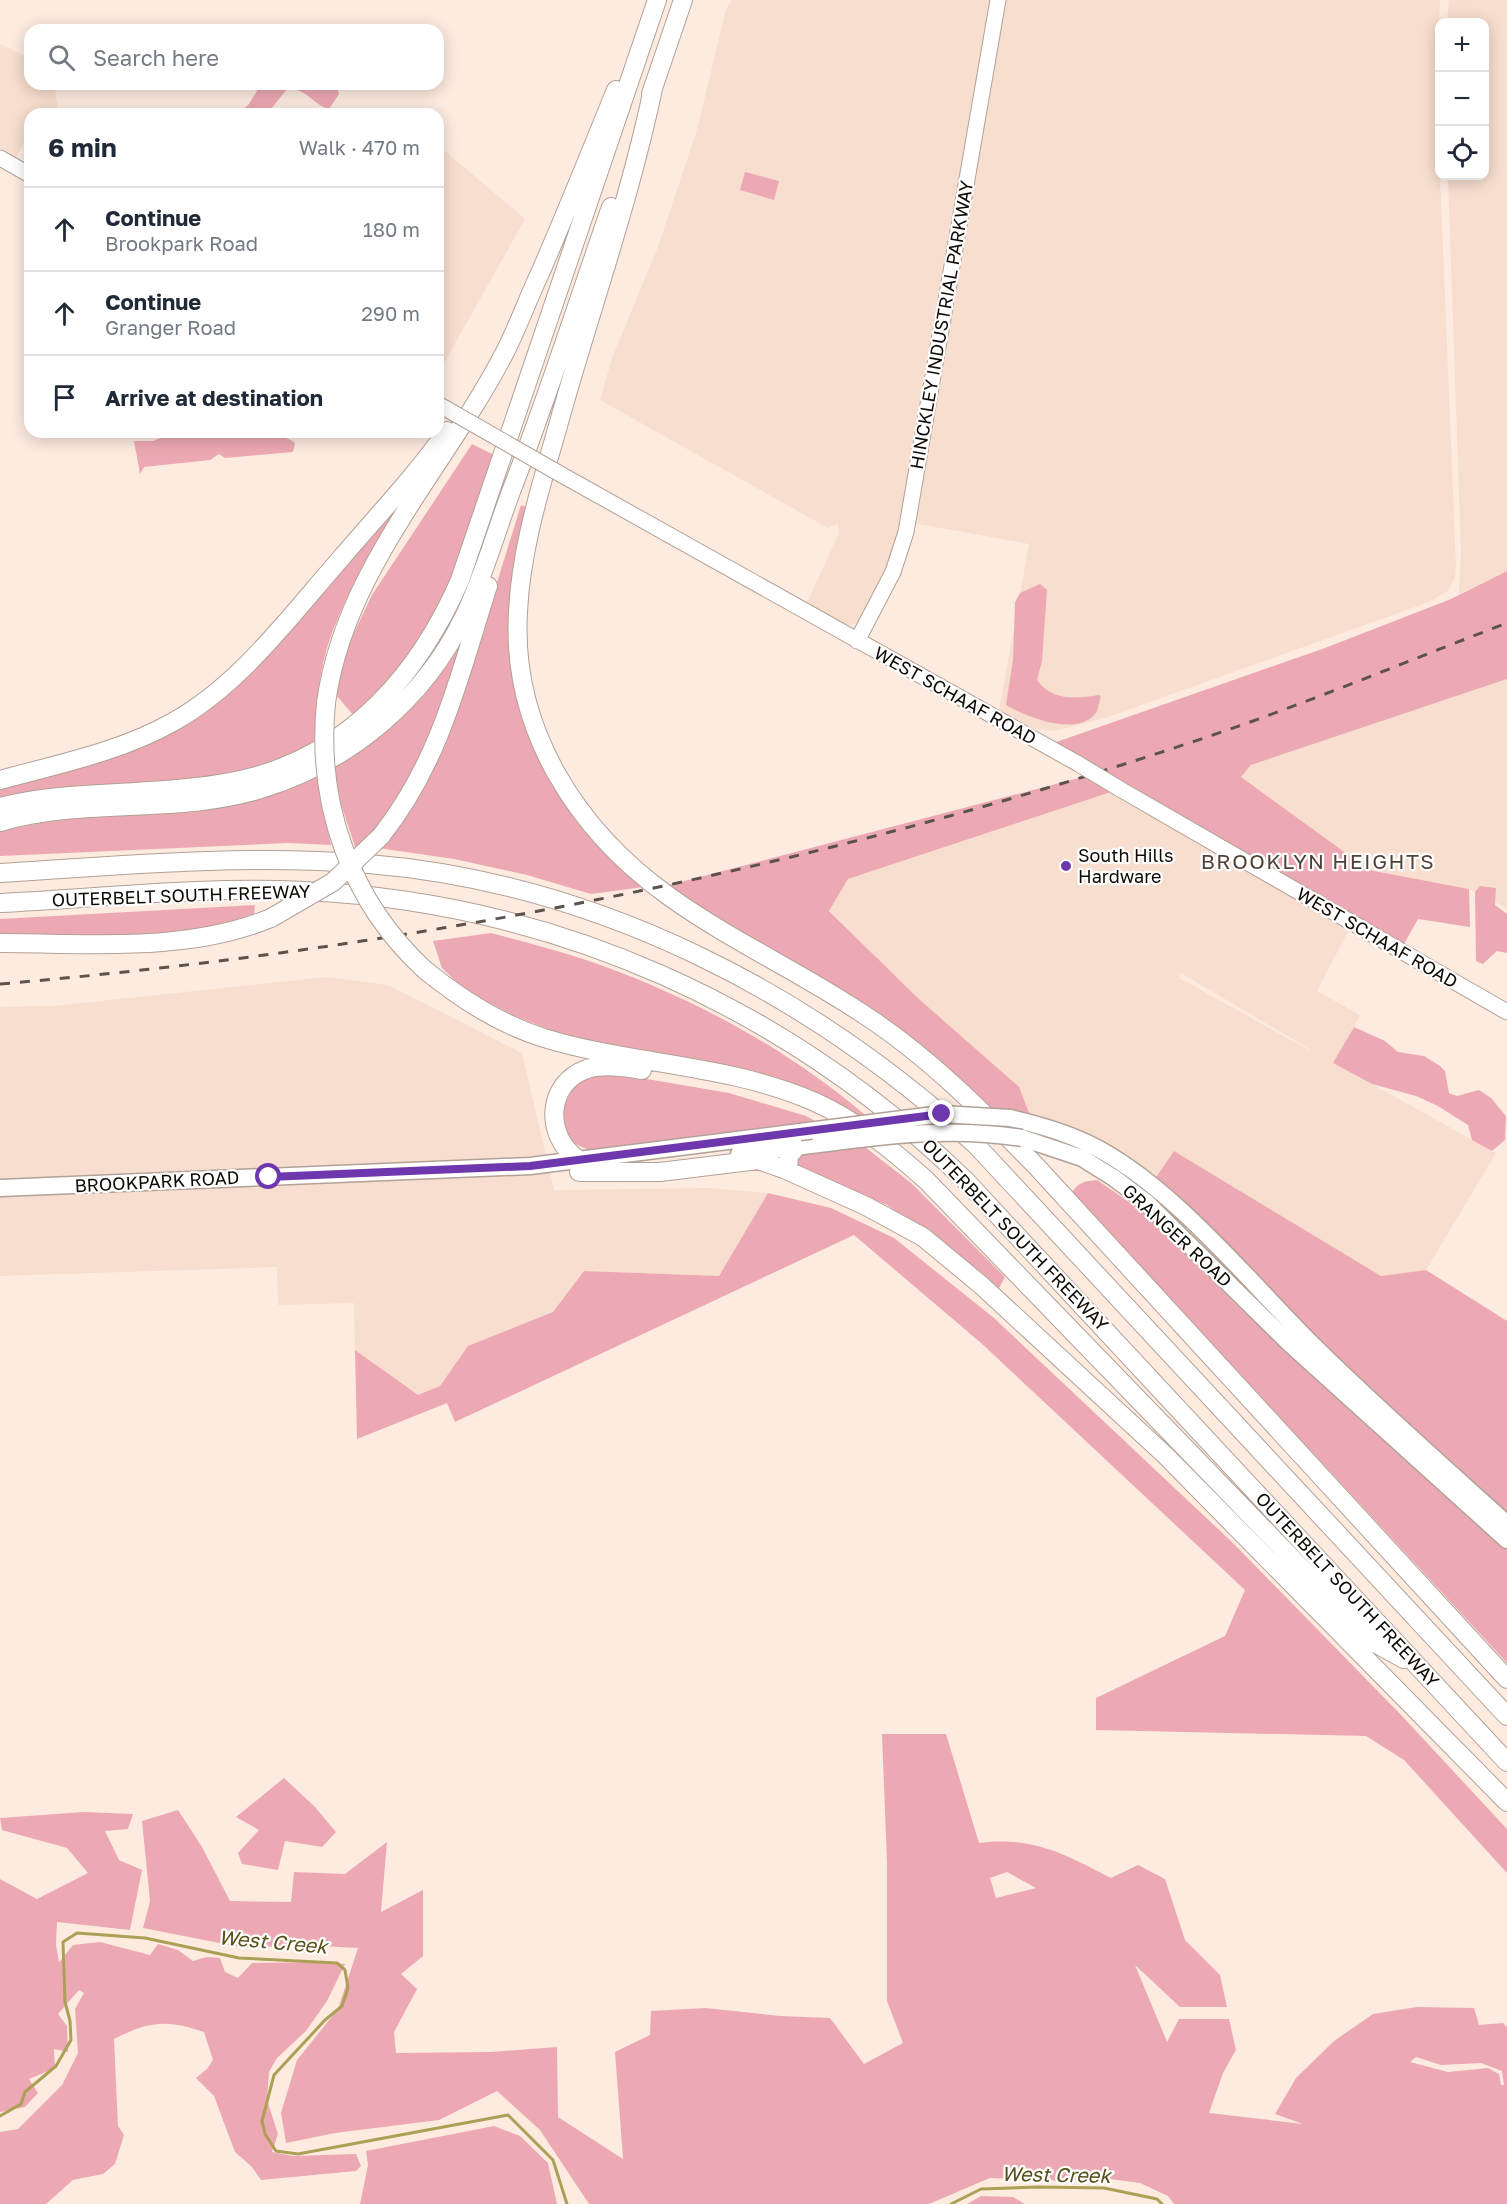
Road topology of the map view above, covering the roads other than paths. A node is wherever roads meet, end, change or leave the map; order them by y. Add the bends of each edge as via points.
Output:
1 (655, 0) edge
2 (683, 0) edge
3 (998, 0) edge
4 (654, 84) junction
5 (0, 158) edge
6 (24, 172) edge
7 (531, 293) junction
8 (444, 407) edge
9 (444, 435) edge
10 (442, 438) edge
11 (529, 449) junction
12 (857, 641) junction
13 (0, 780) edge
14 (0, 807) edge
15 (0, 822) edge
16 (0, 873) edge
17 (0, 903) edge
18 (0, 943) edge
19 (1507, 1012) edge
20 (742, 1079) junction
21 (798, 1139) junction
22 (578, 1165) junction
23 (530, 1166) joint
24 (788, 1171) junction
25 (0, 1188) edge
26 (1507, 1524) edge
27 (1507, 1540) edge
28 (1420, 1668) junction
29 (1507, 1679) edge
30 (1507, 1716) edge
31 (1507, 1762) edge
32 (1507, 1802) edge

1 - 7 highway
1 - 14 highway via 460,580 432,638 399,684 334,741 255,777 197,787 41,799
2 - 4 highway
3 - 12 street, HINCKLEY INDUSTRIAL PARKWAY via 906,532 891,578
4 - 11 highway
4 - 29 highway via 642,142 545,472 522,572 517,615 520,668 534,726 557,777 590,825 632,868 708,922 860,1012 959,1088 1037,1167
5 - 6 street
7 - 9 highway via 469,401
7 - 20 highway, bridge via 480,397 385,546 361,591 334,659 326,703 324,750 332,813 357,882 385,927 425,970 470,1004 543,1037
8 - 12 street, WEST SCHAAF ROAD, bridge
10 - 13 highway via 287,620 237,673 193,710 152,733 86,757
11 - 15 highway via 475,591 451,641 416,691 357,742 294,778 229,797 46,813
11 - 18 highway, bridge via 441,732 416,787 381,836 333,882 271,918 216,935 165,942
12 - 19 street, WEST SCHAAF ROAD, bridge via 1077,763
16 - 30 highway, OUTERBELT SOUTH FREEWAY via 261,860 423,870 505,887 606,916 661,937 757,984 826,1026 884,1068 976,1145
17 - 28 highway, OUTERBELT SOUTH FREEWAY via 234,891 383,897 482,914 563,936 672,977 740,1012 810,1054 934,1150 1002,1218
20 - 22 highway via 706,1081 621,1067 585,1070 561,1089 554,1109 561,1143
20 - 28 highway via 832,1111 864,1129 912,1167 1373,1642
21 - 22 main road, GRANGER ROAD
21 - 24 highway via 789,1156
21 - 26 main road, GRANGER ROAD, bridge via 942,1114 1010,1118 1089,1143 1150,1186 1200,1230 1350,1380
21 - 27 main road, GRANGER ROAD, bridge via 819,1144 921,1132 967,1132 1022,1138 1082,1158 1147,1203 1289,1343
22 - 23 main road, GRANGER ROAD
22 - 24 highway via 660,1172 752,1160
23 - 25 main road, BROOKPARK ROAD
24 - 32 highway via 907,1228 981,1285 1173,1463
28 - 31 highway, OUTERBELT SOUTH FREEWAY

